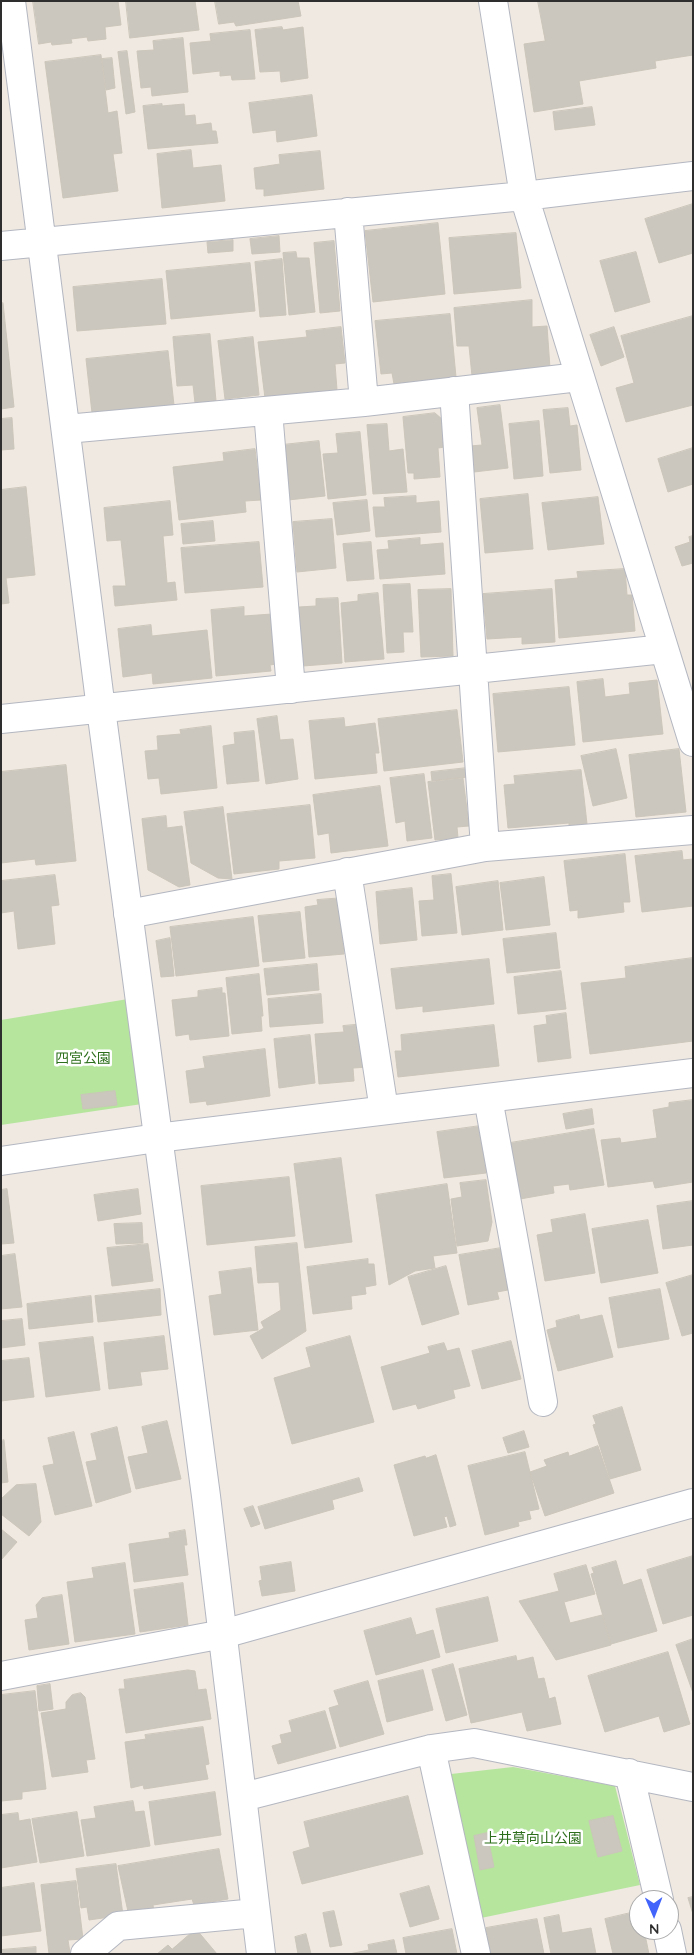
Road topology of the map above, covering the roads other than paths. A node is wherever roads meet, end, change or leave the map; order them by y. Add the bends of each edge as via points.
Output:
1 (11, 1) edge
2 (493, 1) edge
3 (693, 176) edge
4 (524, 196) junction
5 (348, 212) junction
6 (42, 242) junction
7 (1, 246) edge
8 (579, 377) junction
9 (454, 391) junction
10 (364, 402) junction
11 (268, 411) junction
12 (66, 429) junction
13 (664, 649) junction
14 (473, 670) junction
15 (291, 689) junction
16 (101, 709) junction
17 (1, 719) edge
18 (693, 742) edge
19 (693, 830) edge
20 (485, 847) junction
21 (347, 872) junction
22 (128, 914) junction
23 (693, 1073) edge
24 (488, 1098) junction
25 (384, 1110) junction
26 (158, 1138) junction
27 (1, 1161) edge
28 (543, 1402) dead end
29 (693, 1504) edge
30 (223, 1634) junction
31 (1, 1676) edge
32 (431, 1749) junction
33 (628, 1773) junction
34 (693, 1787) edge
35 (243, 1796) junction
36 (657, 1890) edge
37 (256, 1913) junction
38 (669, 1940) edge
39 (85, 1954) edge
40 (262, 1954) edge
41 (476, 1954) edge
42 (672, 1954) edge

1 - 6 street
2 - 4 street
3 - 4 street
4 - 5 street
4 - 8 street
5 - 6 street
5 - 10 street
6 - 7 street
6 - 12 street
8 - 9 street
8 - 13 street
9 - 10 street
9 - 14 street
10 - 11 street
11 - 12 street
11 - 15 street
12 - 16 street
13 - 14 street
13 - 18 street
14 - 15 street
14 - 20 street
15 - 16 street
16 - 17 street
16 - 22 street
19 - 20 street
20 - 21 street
21 - 22 street
21 - 25 street
22 - 26 street
23 - 24 street
24 - 25 street
24 - 28 street
25 - 26 street
26 - 27 street
26 - 30 street
29 - 30 street
30 - 31 street
30 - 35 street
32 - 33 street via 474,1743
32 - 35 street
32 - 41 street
33 - 34 street
33 - 36 street
35 - 37 street
37 - 39 street via 118,1926
37 - 40 street
38 - 42 street

